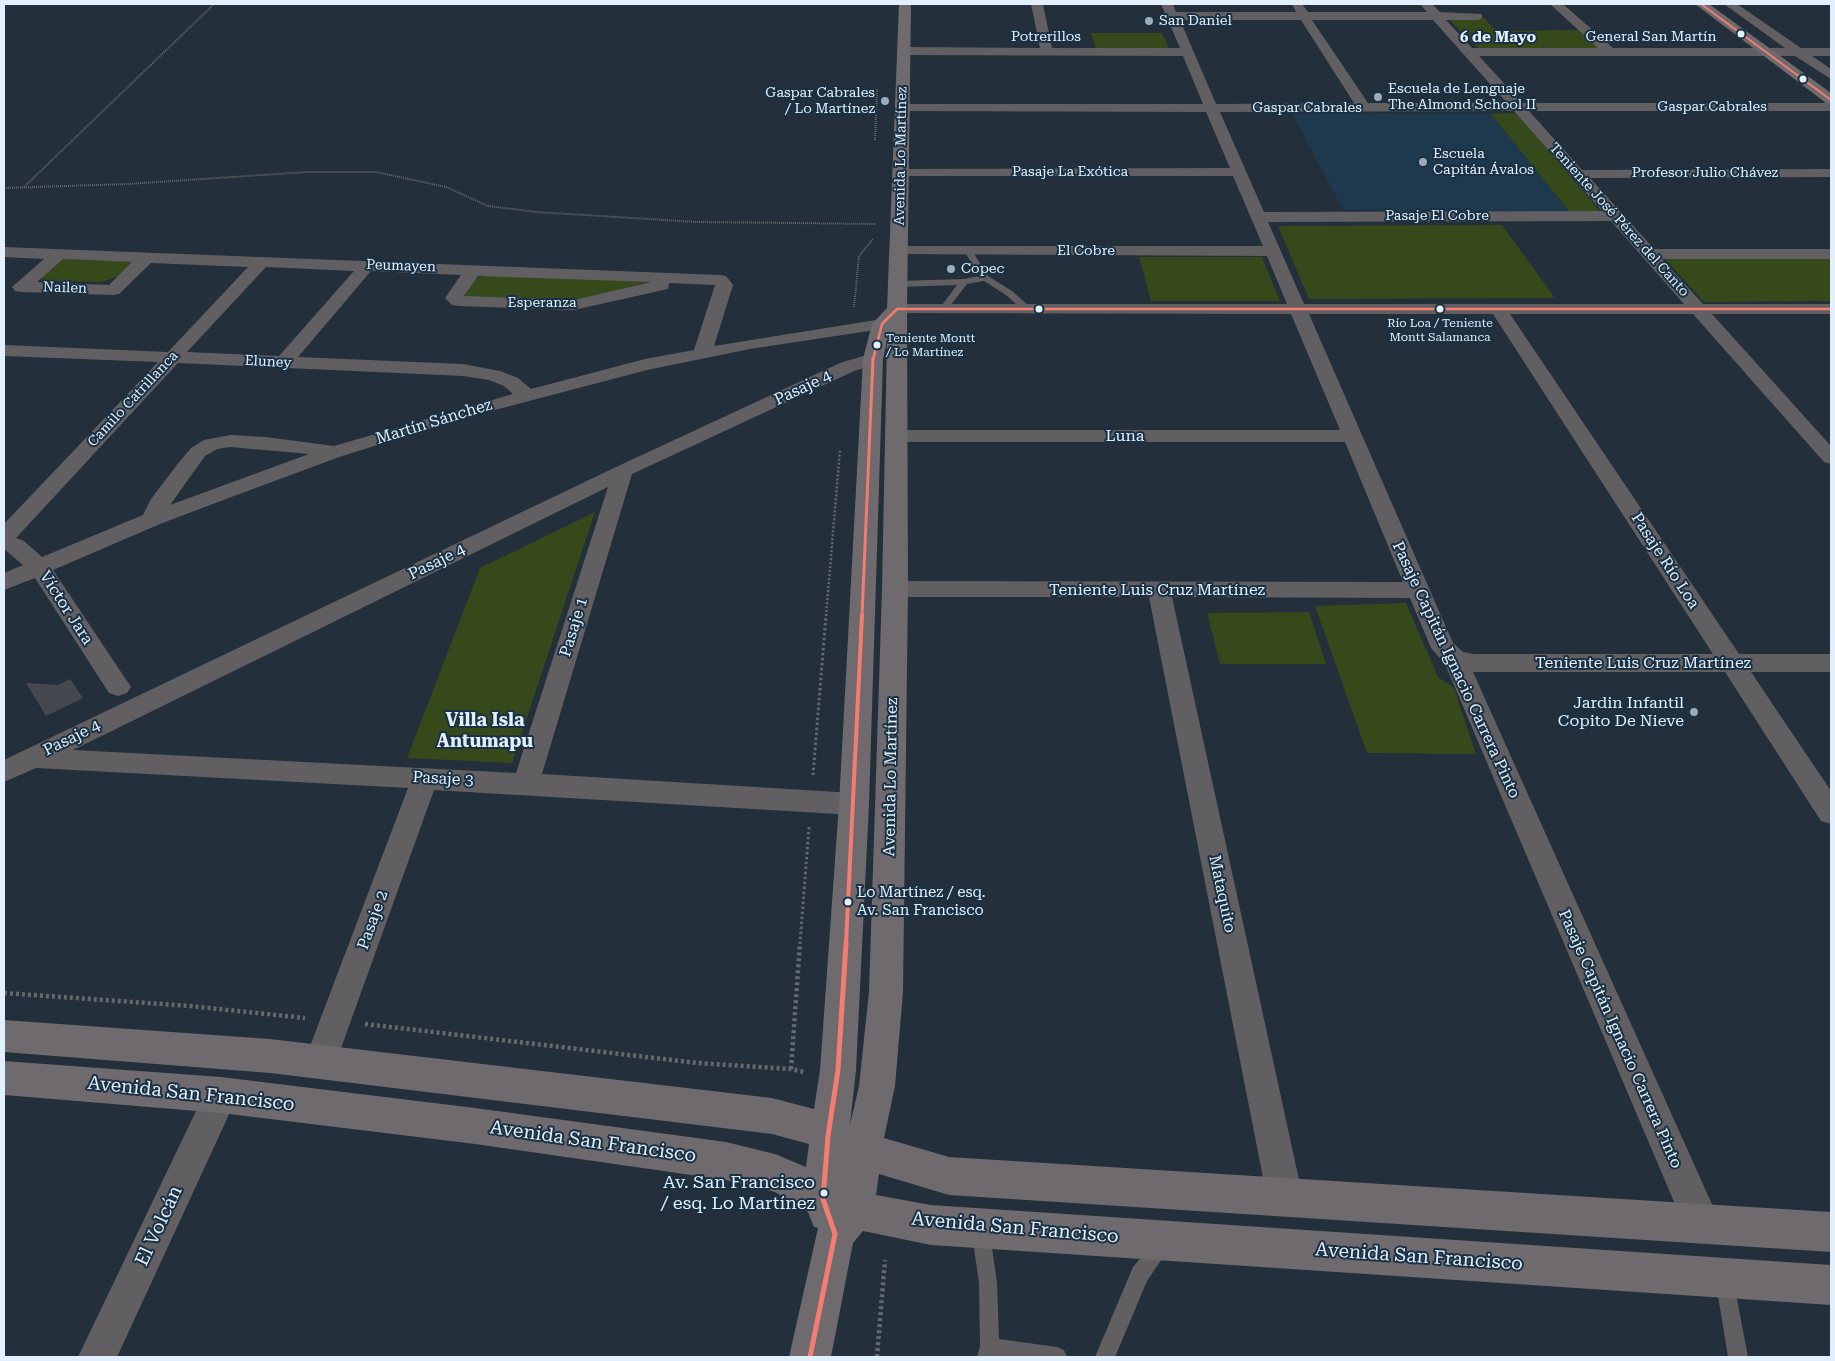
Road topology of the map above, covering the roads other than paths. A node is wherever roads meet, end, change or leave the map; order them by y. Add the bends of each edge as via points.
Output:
1 (905, 4) edge
2 (1037, 4) edge
3 (1296, 4) edge
4 (1426, 4) edge
5 (1556, 4) edge
6 (1701, 4) edge
7 (1730, 4) edge
8 (1170, 10) edge
9 (1304, 16) junction
10 (1437, 16) junction
11 (1478, 16) dead end
12 (904, 51) junction
13 (1047, 52) junction
14 (1188, 52) junction
15 (1470, 52) junction
16 (1610, 52) junction
17 (1766, 52) junction
18 (1799, 52) junction
19 (1831, 52) edge
20 (1831, 75) edge
21 (1831, 100) edge
22 (1831, 107) edge
23 (902, 108) junction
24 (1212, 108) junction
25 (1364, 108) junction
26 (1519, 108) junction
27 (1239, 172) junction
28 (901, 173) junction
29 (1831, 173) edge
30 (1578, 174) junction
31 (1616, 216) junction
32 (1258, 217) junction
33 (899, 251) junction
34 (968, 251) junction
35 (1273, 251) junction
36 (4, 252) edge
37 (59, 254) junction
38 (1650, 254) junction
39 (1831, 254) edge
40 (147, 257) junction
41 (263, 261) junction
42 (368, 265) junction
43 (474, 269) junction
44 (694, 277) junction
45 (985, 278) junction
46 (964, 282) junction
47 (898, 284) junction
48 (943, 309) junction
49 (1027, 309) junction
50 (1298, 309) junction
51 (1498, 309) junction
52 (1698, 309) junction
53 (1831, 309) edge
54 (890, 317) junction
55 (4, 350) edge
56 (702, 353) junction
57 (172, 357) junction
58 (873, 359) junction
59 (284, 362) junction
60 (526, 394) junction
61 (1831, 435) edge
62 (897, 436) junction
63 (1352, 436) junction
64 (1811, 436) junction
65 (335, 452) junction
66 (1831, 458) edge
67 (623, 471) junction
68 (152, 519) junction
69 (4, 537) edge
70 (4, 541) edge
71 (39, 567) junction
72 (4, 582) edge
73 (895, 589) junction
74 (1159, 590) junction
75 (1418, 590) junction
76 (1455, 659) junction
77 (1831, 662) edge
78 (1732, 663) junction
79 (118, 686) dead end
80 (32, 758) junction
81 (4, 772) edge
82 (425, 778) junction
83 (526, 784) junction
84 (854, 804) junction
85 (1831, 813) edge
86 (4, 1036) edge
87 (320, 1062) junction
88 (4, 1078) edge
89 (221, 1095) junction
90 (828, 1136) junction
91 (863, 1150) junction
92 (1285, 1198) junction
93 (838, 1214) junction
94 (1702, 1224) junction
95 (976, 1228) junction
96 (1831, 1232) edge
97 (1167, 1240) junction
98 (1724, 1278) junction
99 (1831, 1285) edge
100 (989, 1352) edge
101 (97, 1357) edge
102 (810, 1357) edge
103 (1057, 1357) edge
104 (1104, 1357) edge
105 (1738, 1357) edge

1 - 12 main road, Avenida Lo Martínez
2 - 13 street
3 - 9 street
4 - 10 street, Teniente José Pérez del Canto
5 - 16 street
6 - 17 main road
7 - 18 street
8 - 9 street
8 - 14 street, Pasaje Capitán Ignacio Carrera Pinto
9 - 10 street
9 - 25 street
10 - 11 street
10 - 15 street, Teniente José Pérez del Canto
12 - 13 street, Potrerillos
12 - 23 main road, Avenida Lo Martínez
13 - 14 street, Potrerillos
14 - 24 street, Pasaje Capitán Ignacio Carrera Pinto
15 - 16 street, General San Martín
15 - 26 street, Teniente José Pérez del Canto
16 - 17 street, General San Martín
17 - 18 street, General San Martín
17 - 21 main road
18 - 19 street, General San Martín
18 - 20 street
22 - 26 street, Gaspar Cabrales
23 - 24 street, Gaspar Cabrales
23 - 28 main road, Avenida Lo Martínez
24 - 25 street, Gaspar Cabrales
24 - 27 street, Pasaje Capitán Ignacio Carrera Pinto
25 - 26 street, Gaspar Cabrales
26 - 30 street, Teniente José Pérez del Canto
27 - 28 street, Pasaje La Exótica
27 - 32 street, Pasaje Capitán Ignacio Carrera Pinto
28 - 33 main road, Avenida Lo Martínez
29 - 30 street, Profesor Julio Chávez
30 - 31 street, Teniente José Pérez del Canto
31 - 32 street, Pasaje El Cobre
31 - 38 street, Teniente José Pérez del Canto
32 - 35 street, Pasaje Capitán Ignacio Carrera Pinto
33 - 34 street, El Cobre
33 - 47 main road, Avenida Lo Martínez
34 - 35 street, El Cobre
34 - 45 lane
35 - 50 street, Pasaje Capitán Ignacio Carrera Pinto
36 - 37 street, Peumayen
37 - 40 street, Peumayen
37 - 40 street, Nailen via 21,287 113,290
38 - 39 street
38 - 52 street, Teniente José Pérez del Canto
40 - 41 street, Peumayen
41 - 42 street, Peumayen
41 - 57 street, Camilo Catrillanca
42 - 43 street, Peumayen
42 - 59 street
43 - 44 street, Peumayen
43 - 44 street, Esperanza via 454,298 458,302 574,306
44 - 56 street, Peumayen via 720,280 724,284
45 - 46 lane
45 - 49 lane
46 - 47 lane
46 - 48 lane
47 - 54 main road, Avenida Lo Martínez
48 - 49 street, Martín Sánchez
48 - 54 street, Martín Sánchez
49 - 50 street, Martín Sánchez
50 - 51 street, Martín Sánchez
50 - 63 street, Pasaje Capitán Ignacio Carrera Pinto
51 - 52 street, Martín Sánchez
51 - 78 street, Pasaje Río Loa
52 - 53 street, Martín Sánchez
52 - 64 street, Teniente José Pérez del Canto
54 - 56 street, Martín Sánchez
54 - 58 main road, Avenida Lo Martínez via 874,346
54 - 62 main road, Avenida Lo Martínez
55 - 57 street, Eluney
56 - 60 street, Martín Sánchez
57 - 59 street, Eluney
57 - 69 street, Camilo Catrillanca
58 - 67 street, Pasaje 4 via 847,367
58 - 84 main road, Avenida Lo Martínez
59 - 60 street, Eluney via 463,370 492,375 510,382
60 - 65 street, Martín Sánchez
61 - 64 street
62 - 63 street, Luna
62 - 73 main road, Avenida Lo Martínez
63 - 75 street, Pasaje Capitán Ignacio Carrera Pinto
64 - 66 street, Teniente José Pérez del Canto
65 - 68 street, Martín Sánchez
65 - 68 street via 266,443 230,441 211,444 198,452 183,470
67 - 80 street, Pasaje 4
67 - 83 street, Pasaje 1
68 - 71 street, Martín Sánchez
70 - 71 street, Víctor Jara via 16,546
71 - 72 street, Martín Sánchez
71 - 79 street, Víctor Jara
73 - 74 street, Teniente Luis Cruz Martínez
73 - 91 main road, Avenida Lo Martínez via 886,992 877,1086
74 - 75 street, Teniente Luis Cruz Martínez
74 - 92 street, Mataquito
75 - 76 street, Pasaje Capitán Ignacio Carrera Pinto via 1443,648
76 - 78 street, Teniente Luis Cruz Martínez via 1474,663
76 - 94 street, Pasaje Capitán Ignacio Carrera Pinto
77 - 78 street, Teniente Luis Cruz Martínez
78 - 85 street, Pasaje Río Loa
80 - 81 street, Pasaje 4
80 - 82 street, Pasaje 3
82 - 83 street, Pasaje 3
82 - 87 street, Pasaje 2
83 - 84 street, Pasaje 3
84 - 90 main road, Avenida Lo Martínez via 838,1070
86 - 87 main road
87 - 90 main road via 772,1116 808,1125
88 - 89 main road, Avenida San Francisco
89 - 93 main road, Avenida San Francisco via 726,1161 797,1182
89 - 101 street, El Volcán
90 - 91 main road
90 - 93 main road, Avenida Lo Martínez
91 - 92 main road via 949,1176
91 - 93 main road, Avenida Lo Martínez
92 - 94 main road
93 - 95 main road, Avenida San Francisco
93 - 102 main road, Avenida Lo Martínez
94 - 96 main road
95 - 97 main road, Avenida San Francisco
95 - 100 lane via 983,1248 988,1283
97 - 98 main road, Avenida San Francisco
97 - 104 lane via 1140,1274
98 - 99 main road, Avenida San Francisco
98 - 105 lane
100 - 103 lane

